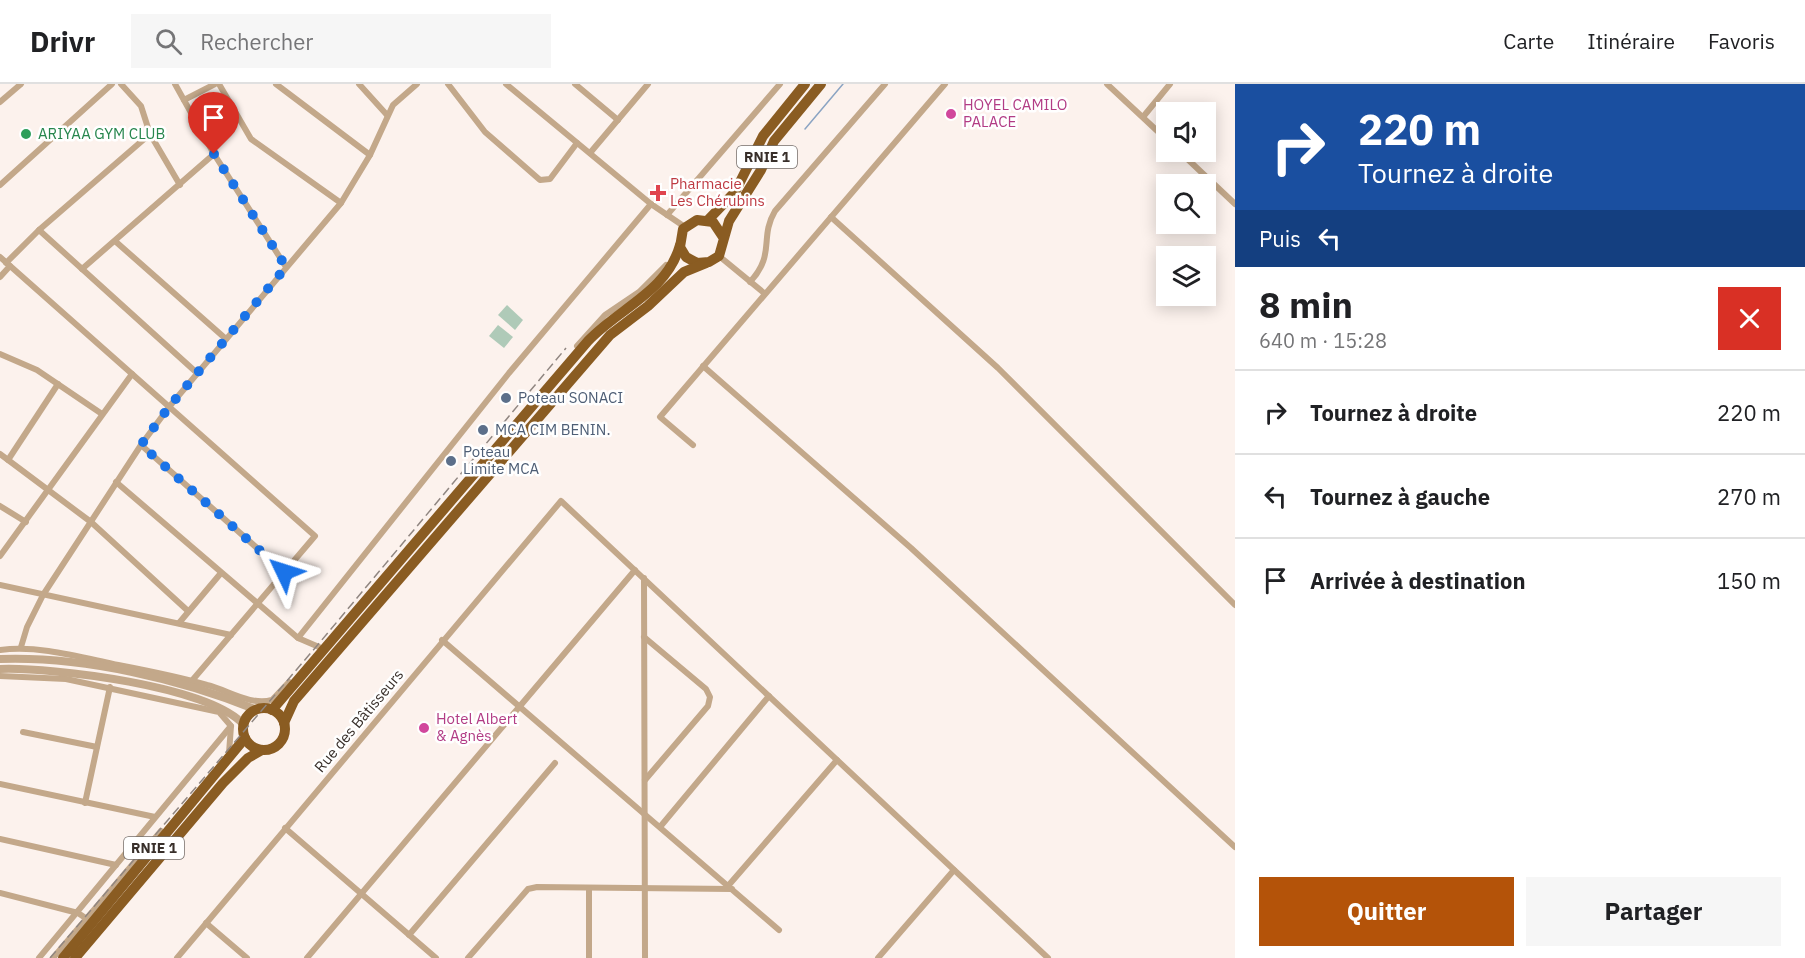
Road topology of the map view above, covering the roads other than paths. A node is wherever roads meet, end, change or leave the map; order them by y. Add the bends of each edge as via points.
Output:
1 (21, 84) edge
2 (112, 84) edge
3 (121, 84) edge
4 (175, 84) edge
5 (217, 84) edge
6 (276, 84) edge
7 (359, 84) edge
8 (417, 84) edge
9 (448, 84) edge
10 (506, 84) edge
11 (575, 84) edge
12 (647, 84) edge
13 (780, 84) edge
14 (805, 84) edge
15 (821, 84) edge
16 (885, 84) edge
17 (945, 84) edge
18 (1107, 84) edge
19 (1170, 84) edge
20 (184, 100) junction
21 (0, 102) edge
22 (387, 116) junction
23 (1143, 117) junction
24 (618, 120) junction
25 (1156, 129) edge
26 (150, 134) junction
27 (578, 143) junction
28 (590, 153) junction
29 (214, 154) junction
30 (370, 155) junction
31 (1191, 162) edge
32 (0, 185) edge
33 (180, 185) junction
34 (341, 203) junction
35 (651, 204) junction
36 (1235, 204) edge
37 (667, 215) junction
38 (831, 217) junction
39 (708, 220) junction
40 (685, 227) junction
41 (39, 230) junction
42 (723, 237) junction
43 (115, 241) junction
44 (679, 250) junction
45 (719, 256) junction
46 (0, 257) edge
47 (706, 263) junction
48 (8, 265) junction
49 (286, 267) junction
50 (82, 269) junction
51 (0, 277) edge
52 (750, 282) junction
53 (764, 293) junction
54 (226, 339) junction
55 (0, 354) edge
56 (703, 366) junction
57 (198, 373) junction
58 (132, 374) junction
59 (58, 384) junction
60 (169, 407) junction
61 (102, 414) junction
62 (141, 445) junction
63 (693, 445) dead end
64 (0, 454) edge
65 (8, 459) junction
66 (116, 482) junction
67 (49, 489) junction
68 (0, 506) edge
69 (26, 522) junction
70 (91, 522) junction
71 (0, 556) edge
72 (635, 570) junction
73 (284, 572) junction
74 (221, 573) junction
75 (644, 578) junction
76 (0, 585) edge
77 (44, 595) junction
78 (258, 604) junction
79 (1235, 605) edge
80 (188, 611) junction
81 (178, 623) junction
82 (231, 635) junction
83 (644, 637) junction
84 (298, 638) junction
85 (442, 640) junction
86 (21, 647) junction
87 (319, 647) junction
88 (0, 650) edge
89 (0, 659) edge
90 (0, 669) edge
91 (0, 676) edge
92 (190, 684) junction
93 (110, 687) junction
94 (769, 696) junction
95 (520, 707) junction
96 (257, 710) junction
97 (272, 710) junction
98 (284, 723) junction
99 (244, 725) junction
100 (231, 726) junction
101 (23, 732) dead end
102 (245, 738) junction
103 (97, 747) junction
104 (262, 750) junction
105 (837, 760) junction
106 (555, 763) dead end
107 (645, 780) junction
108 (0, 784) edge
109 (85, 803) junction
110 (644, 814) junction
111 (155, 817) junction
112 (660, 827) junction
113 (285, 828) junction
114 (1235, 836) edge
115 (0, 839) edge
116 (1232, 844) edge
117 (116, 866) junction
118 (954, 870) junction
119 (730, 887) junction
120 (589, 889) junction
121 (646, 889) junction
122 (0, 893) edge
123 (360, 894) junction
124 (78, 912) junction
125 (89, 921) junction
126 (206, 923) junction
127 (779, 930) dead end
128 (409, 935) junction
129 (39, 958) edge
130 (53, 958) edge
131 (63, 958) edge
132 (75, 958) edge
133 (177, 958) edge
134 (247, 958) edge
135 (307, 958) edge
136 (436, 958) edge
137 (468, 958) edge
138 (589, 958) edge
139 (645, 958) edge
140 (878, 958) edge
141 (1048, 958) edge

1 - 21 street
2 - 32 street
3 - 26 street via 141,106
4 - 20 street
5 - 20 street
5 - 34 street via 251,140
6 - 30 street
7 - 22 street
8 - 22 street
9 - 27 street via 485,132 540,180 550,179
10 - 27 street
11 - 24 street
12 - 24 street
13 - 37 street
14 - 39 highway, RNIE 1 via 764,136 735,192
15 - 42 highway, RNIE 1 via 774,141
16 - 52 street via 774,211 767,233 765,263
17 - 38 street
18 - 23 street
19 - 23 street
20 - 29 street
22 - 30 street
23 - 25 street
24 - 28 street
26 - 33 street
26 - 41 street
27 - 28 street
28 - 35 street
29 - 33 street
29 - 49 street
30 - 34 street
31 - 36 street
33 - 43 street
34 - 49 street
35 - 37 street
35 - 84 street via 509,373
37 - 40 street
38 - 53 street
38 - 79 street via 998,368
39 - 40 highway, RNIE 1 via 695,220
39 - 42 highway
40 - 44 highway
41 - 48 street
41 - 50 street
42 - 45 highway, RNIE 1
43 - 50 street
43 - 54 street
44 - 47 highway via 687,259
44 - 87 street via 639,292 612,309 591,329
44 - 97 highway via 668,273 656,286 605,323 588,341
45 - 47 highway, RNIE 1
45 - 52 street
46 - 48 street
47 - 98 highway, RNIE 1 via 684,272 610,335 294,701
48 - 51 street
48 - 58 street
49 - 54 street
50 - 57 street
52 - 53 street
53 - 56 street
54 - 57 street
55 - 59 street
56 - 63 street via 660,417
56 - 116 street via 911,548
57 - 60 street
58 - 60 street
58 - 61 street
59 - 61 street
59 - 65 street
60 - 62 street
60 - 73 street via 315,536
61 - 67 street
62 - 66 street
62 - 73 street
64 - 65 street
65 - 67 street
66 - 70 street
66 - 74 street
67 - 69 street
67 - 70 street
68 - 69 street
69 - 71 street
70 - 77 street
70 - 80 street
72 - 75 street
72 - 85 street, Rue des Bâtisseurs via 561,501
72 - 95 street
73 - 78 street
74 - 78 street
74 - 80 street
75 - 83 street
75 - 94 street
76 - 77 street
77 - 81 street
77 - 86 street
78 - 82 street
78 - 84 street
80 - 81 street
81 - 82 street
82 - 92 street
83 - 107 street
83 - 107 street via 706,689 710,697 708,706
84 - 87 street
85 - 95 street
85 - 113 street, Rue des Bâtisseurs
86 - 88 street
86 - 92 street
87 - 92 street via 268,701
89 - 92 street via 80,663
90 - 99 street via 45,670 152,687 227,710
91 - 93 street via 66,679
92 - 96 street
93 - 100 street via 211,709
93 - 103 street
94 - 105 street
94 - 112 street
95 - 110 street
95 - 123 street
96 - 97 highway
96 - 99 highway
97 - 98 highway
98 - 104 highway, RNIE 1 via 278,744
99 - 102 highway
100 - 111 street
100 - 125 street via 231,746 225,758
101 - 103 street
102 - 104 highway
102 - 125 highway, RNIE 1
103 - 109 street
104 - 132 highway, RNIE 1 via 223,783
105 - 118 street
105 - 119 street
106 - 128 street
107 - 110 street
108 - 109 street
109 - 111 street
110 - 112 street
110 - 121 street
111 - 117 street
112 - 119 street
113 - 123 street
113 - 126 street, Rue des Bâtisseurs
114 - 116 street
115 - 117 street
117 - 124 street
118 - 140 street
118 - 141 street
119 - 121 street
119 - 127 street
120 - 121 street
120 - 137 street via 528,889
120 - 138 street
121 - 139 street
122 - 124 street
123 - 128 street
123 - 135 street
124 - 125 street
124 - 129 street
125 - 130 street
125 - 131 highway, RNIE 1
126 - 133 street, Rue des Bâtisseurs
126 - 134 street
128 - 136 street

